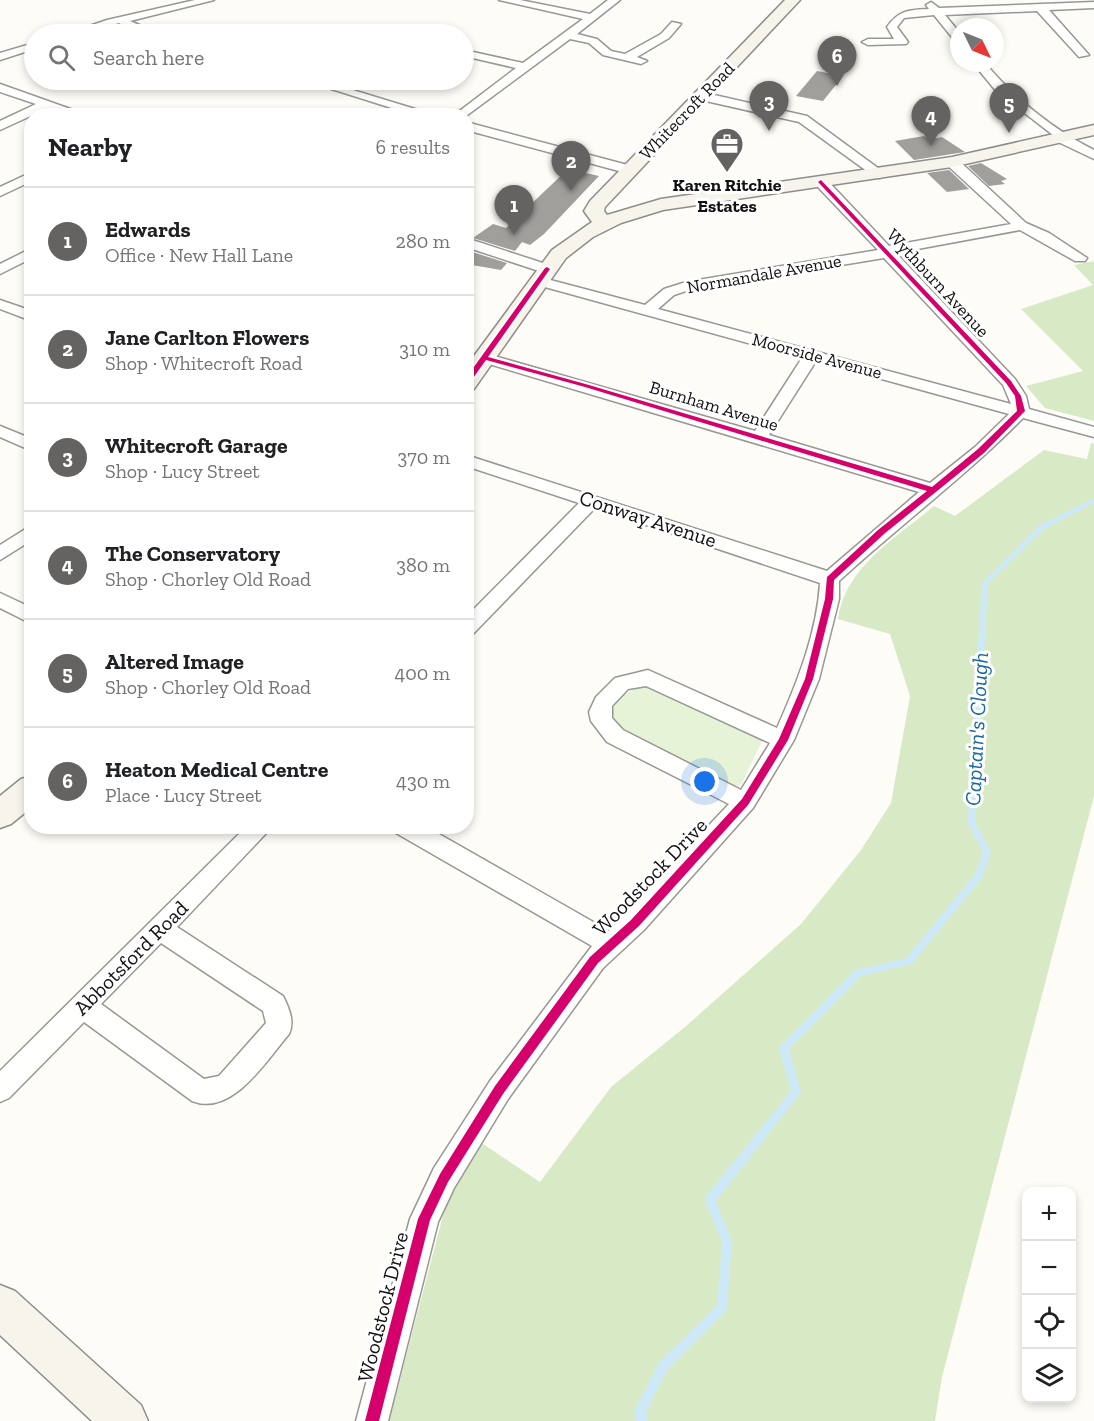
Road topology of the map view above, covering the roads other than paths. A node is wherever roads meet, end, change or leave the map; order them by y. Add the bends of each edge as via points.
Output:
1 (209, 0) edge
2 (504, 0) edge
3 (615, 0) edge
4 (793, 0) edge
5 (924, 0) edge
6 (1036, 5) edge
7 (1094, 5) edge
8 (936, 11) junction
9 (591, 17) junction
10 (121, 20) junction
11 (662, 21) dead end
12 (107, 24) edge
13 (127, 24) edge
14 (676, 24) junction
15 (688, 24) dead end
16 (950, 28) edge
17 (568, 35) junction
18 (868, 42) dead end
19 (24, 49) edge
20 (474, 55) edge
21 (1083, 55) dead end
22 (0, 57) edge
23 (626, 57) junction
24 (640, 61) dead end
25 (524, 67) junction
26 (986, 72) edge
27 (0, 88) edge
28 (343, 90) edge
29 (701, 96) junction
30 (48, 104) junction
31 (39, 108) edge
32 (60, 108) edge
33 (405, 108) edge
34 (470, 108) edge
35 (24, 115) edge
36 (0, 126) edge
37 (474, 128) edge
38 (1094, 130) edge
39 (1060, 136) junction
40 (1094, 155) edge
41 (952, 162) junction
42 (630, 170) junction
43 (880, 174) junction
44 (24, 180) edge
45 (821, 182) junction
46 (616, 185) junction
47 (0, 192) edge
48 (661, 205) junction
49 (603, 224) junction
50 (1021, 226) junction
51 (474, 245) edge
52 (887, 252) junction
53 (24, 256) edge
54 (1080, 258) dead end
55 (0, 270) edge
56 (543, 275) junction
57 (0, 304) edge
58 (648, 310) junction
59 (24, 314) edge
60 (812, 355) junction
61 (485, 358) junction
62 (474, 373) edge
63 (1021, 411) junction
64 (0, 431) edge
65 (1094, 432) edge
66 (759, 436) junction
67 (24, 442) edge
68 (474, 463) edge
69 (933, 490) junction
70 (592, 501) junction
71 (24, 537) edge
72 (0, 554) edge
73 (830, 579) junction
74 (0, 600) edge
75 (24, 613) edge
76 (474, 622) edge
77 (783, 740) junction
78 (24, 795) edge
79 (746, 802) junction
80 (0, 815) edge
81 (254, 834) edge
82 (418, 834) edge
83 (160, 929) junction
84 (610, 944) junction
85 (83, 1006) junction
86 (0, 1089) edge
87 (0, 1306) edge
88 (125, 1421) edge
89 (372, 1421) edge

1 - 10 street
2 - 9 street
3 - 9 street
4 - 29 main road, Whitecroft Road
5 - 8 street
6 - 7 street
6 - 8 street
6 - 21 street
8 - 16 street
8 - 18 street via 902,14 892,27 902,42
9 - 17 street
10 - 12 street
10 - 13 street
11 - 14 street
14 - 15 street
14 - 23 street via 665,36
17 - 23 street
17 - 25 street
19 - 22 street
20 - 25 street
23 - 24 street
25 - 34 street
26 - 39 street via 1000,89
27 - 30 street
28 - 33 street
29 - 42 main road, Whitecroft Road
29 - 43 street via 803,119
30 - 31 street
30 - 32 street
35 - 36 street
37 - 42 street
38 - 39 main road
39 - 40 street
39 - 41 main road
41 - 43 main road
41 - 50 street
42 - 46 main road, Whitecroft Road
43 - 45 main road
44 - 47 street
45 - 48 main road
45 - 52 street, Wythburn Avenue
46 - 48 main road
46 - 49 main road, Whitecroft Road via 595,208
48 - 49 main road
49 - 56 main road via 575,240
50 - 52 street, Normandale Avenue
50 - 54 street
51 - 56 street, Moorside Avenue
52 - 58 street, Normandale Avenue via 686,286 669,292
52 - 63 street, Wythburn Avenue via 1009,382
53 - 55 street
56 - 58 street, Moorside Avenue
56 - 61 main road
57 - 59 street
58 - 60 street, Moorside Avenue
60 - 63 street, Moorside Avenue
60 - 66 street
61 - 62 main road
61 - 66 street, Burnham Avenue
63 - 65 street, Moorside Avenue
63 - 69 street via 981,451
64 - 67 street
66 - 69 street, Burnham Avenue
68 - 70 street, Conway Avenue
69 - 73 street
70 - 73 street, Conway Avenue
70 - 76 street
71 - 72 street
73 - 77 street, Woodstock Drive via 814,665
74 - 75 street
77 - 79 street, Woodstock Drive
77 - 79 street via 648,678 622,683 603,704 602,721 615,736
78 - 80 main road
79 - 84 street, Woodstock Drive via 635,924
81 - 83 street, Abbotsford Road
82 - 84 street
83 - 85 street, Abbotsford Road
83 - 85 street via 274,1004 280,1026 226,1087 201,1092
84 - 89 street, Woodstock Drive via 574,985 499,1090 444,1178 424,1219
85 - 86 street, Abbotsford Road
87 - 88 main road

